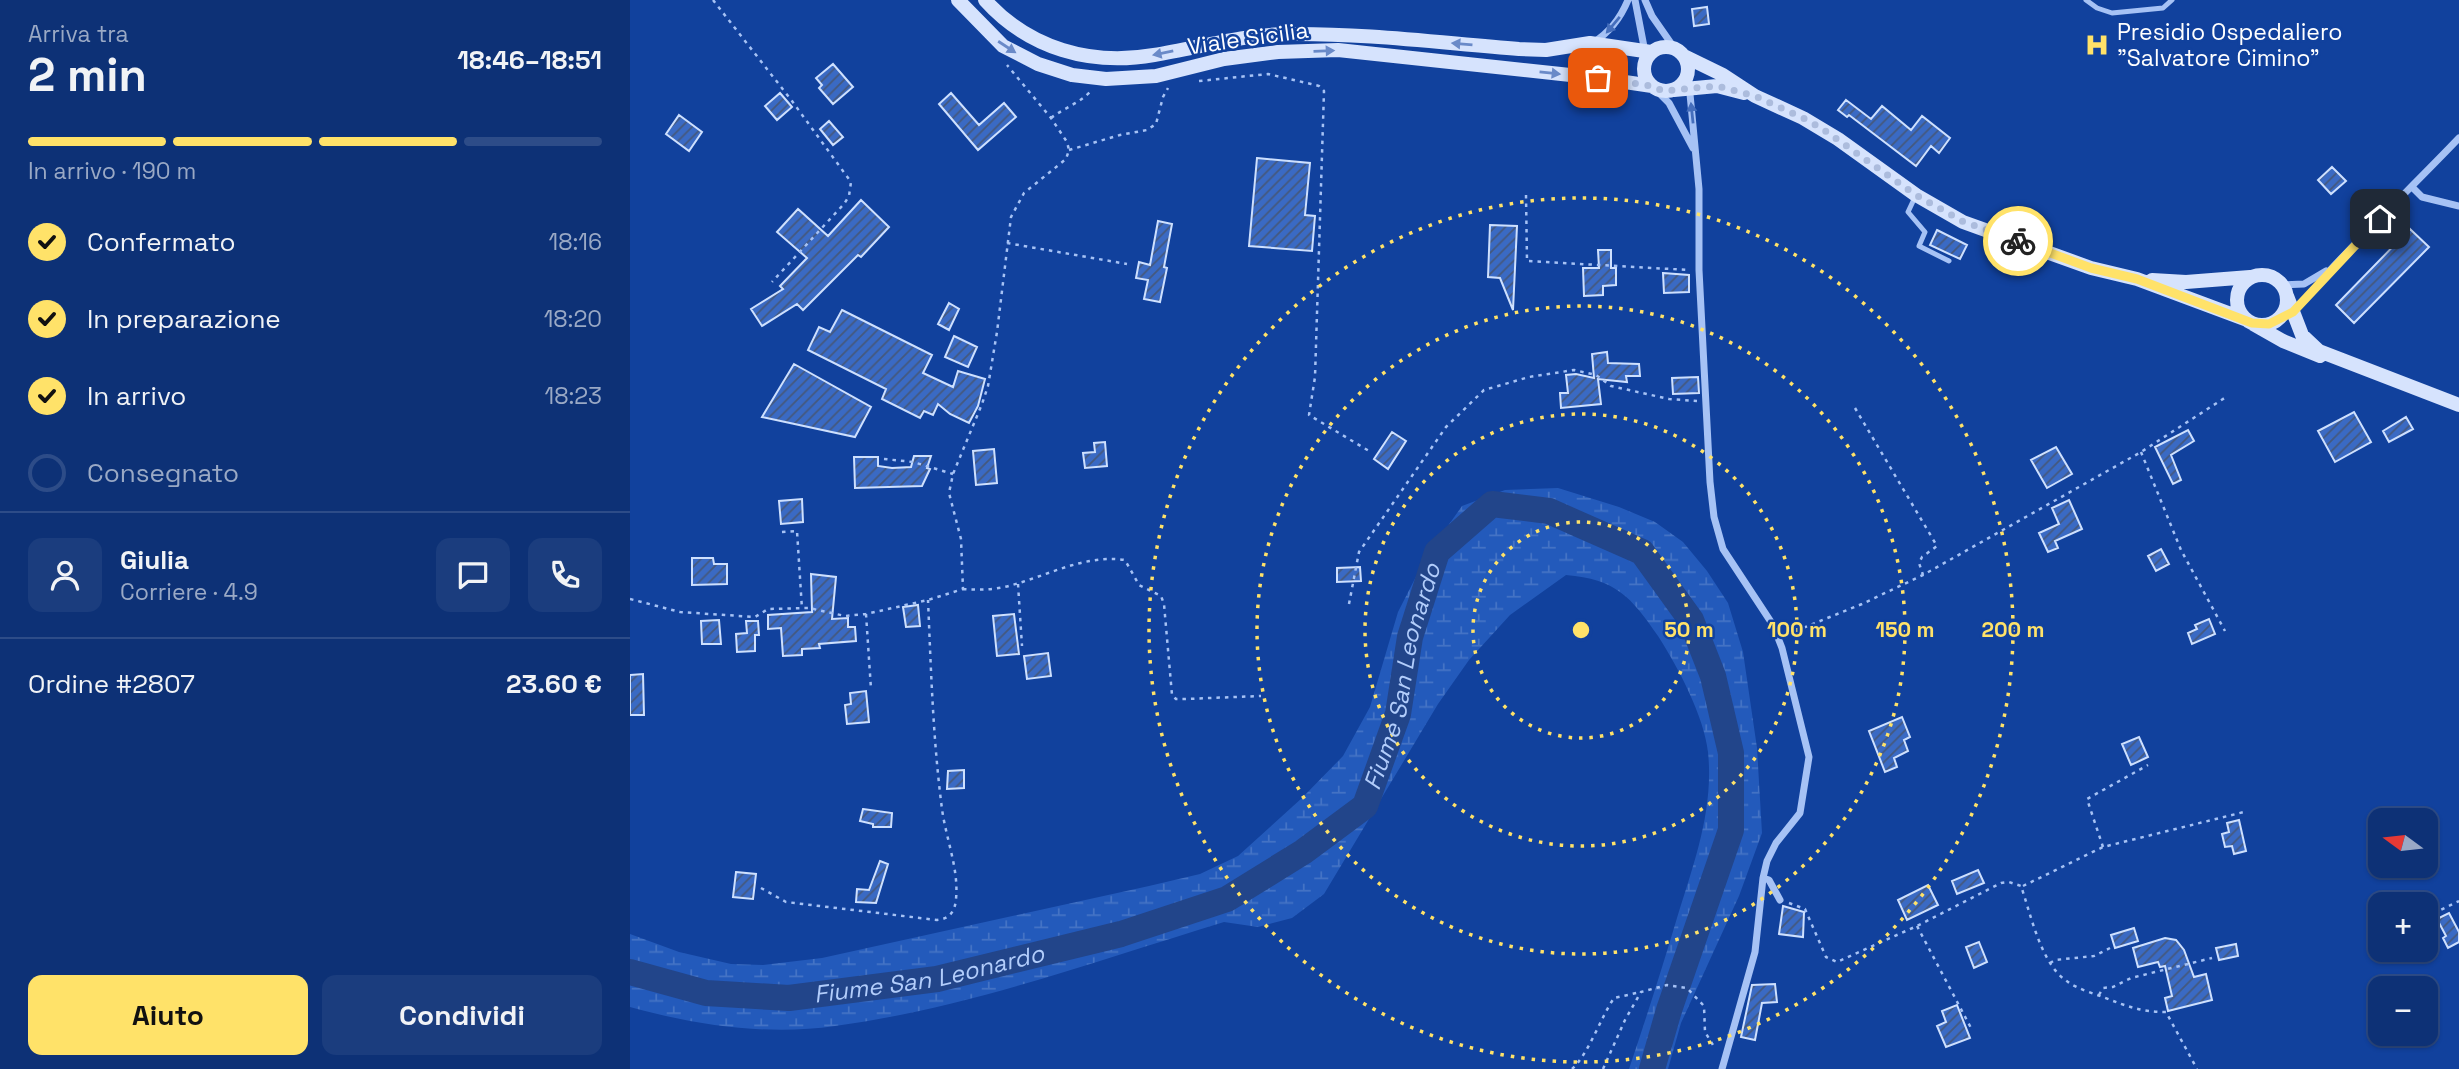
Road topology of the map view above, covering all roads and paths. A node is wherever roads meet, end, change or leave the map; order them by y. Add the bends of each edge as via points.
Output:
1 (712, 0) edge
2 (958, 0) edge
3 (1628, 0) edge
4 (1635, 0) edge
5 (1645, 0) edge
6 (2086, 0) edge
7 (2172, 0) edge
8 (991, 2) edge
9 (1590, 43) junction
10 (1003, 46) junction
11 (1679, 52) junction
12 (1647, 56) junction
13 (1688, 73) junction
14 (1106, 79) junction
15 (1192, 82) dead end
16 (1173, 86) dead end
17 (1653, 87) junction
18 (1689, 88) junction
19 (1673, 90) junction
20 (1755, 96) junction
21 (1051, 118) junction
22 (2459, 138) edge
23 (1069, 150) junction
24 (1696, 154) junction
25 (2412, 187) junction
26 (1527, 195) dead end
27 (1916, 195) junction
28 (2459, 206) edge
29 (1007, 243) junction
30 (1949, 261) dead end
31 (1128, 264) dead end
32 (2332, 267) junction
33 (1699, 270) junction
34 (2250, 277) junction
35 (2137, 279) junction
36 (772, 282) dead end
37 (2284, 290) junction
38 (2293, 314) junction
39 (2249, 322) junction
40 (2342, 361) junction
41 (2226, 397) dead end
42 (1707, 402) junction
43 (2459, 405) edge
44 (1854, 408) dead end
45 (1369, 451) dead end
46 (2141, 452) junction
47 (884, 458) dead end
48 (953, 474) junction
49 (782, 532) dead end
50 (1923, 575) junction
51 (1018, 584) junction
52 (963, 589) junction
53 (630, 599) edge
54 (929, 600) junction
55 (1349, 604) dead end
56 (802, 608) junction
57 (866, 614) junction
58 (2225, 631) dead end
59 (1778, 638) junction
60 (1022, 646) dead end
61 (871, 689) dead end
62 (1261, 695) dead end
63 (2148, 765) dead end
64 (2244, 812) dead end
65 (2103, 847) junction
66 (1763, 878) junction
67 (2021, 886) junction
68 (761, 888) dead end
69 (1780, 900) joint
70 (2459, 901) edge
71 (2438, 911) edge
72 (1917, 926) junction
73 (2110, 948) dead end
74 (2212, 958) dead end
75 (2050, 963) junction
76 (1641, 992) junction
77 (2099, 995) junction
78 (1971, 1028) dead end
79 (1727, 1049) junction
80 (1572, 1069) edge
81 (1603, 1069) edge
82 (1722, 1069) edge
83 (2197, 1069) edge

1 - 36 path via 851,182 844,204
2 - 10 main road, Viale Sicilia
3 -> 9 street via 1607,33
4 - 12 street
5 - 11 street
6 - 7 lane via 2112,13 2163,8
9 -> 8 main road, Viale Sicilia via 1519,50 1339,33 1271,34 1110,58 1046,45 1015,29
9 - 12 main road, Viale Sicilia
10 -> 14 main road, Viale Sicilia via 1072,75
10 - 21 path via 1005,64
11 - 12 main road via 1663,47
11 - 13 main road
11 - 20 main road
12 - 17 main road via 1645,75
13 - 18 street
13 - 19 main road
14 -> 17 main road, Viale Sicilia via 1156,76 1224,59 1278,52 1338,50
14 - 21 path via 1080,102
15 - 45 path via 1268,74 1319,86 1324,92 1315,377 1309,415
16 - 23 path via 1167,89 1156,124 1147,130
17 - 19 main road
17 - 24 street via 1669,103
18 - 19 main road
18 - 20 main road via 1717,86
24 -> 18 street
20 - 27 main road via 1826,132
21 - 23 path
22 - 25 street
23 - 29 path via 1066,159 1024,193 1011,216
24 - 33 street
25 - 28 street via 2422,197
25 - 32 street
26 - 33 path via 1527,261
27 - 30 lane via 1908,212 1925,232 1919,246
27 - 35 main road via 1964,222 2091,268
29 - 31 path
29 - 48 path via 988,386
32 - 37 street
32 - 38 street
33 - 42 street
34 - 35 main road via 2186,282
34 - 37 main road via 2268,275
34 - 39 main road via 2236,298
35 - 39 main road
37 - 38 main road via 2286,307
38 - 39 main road via 2264,325
38 - 40 main road via 2310,344
39 - 40 main road via 2308,353
40 - 43 main road
41 - 46 path
42 - 55 path via 1669,400 1611,386 1596,375 1574,370 1484,390 1446,427 1359,552
42 - 59 street via 1710,482 1723,550
44 - 50 path via 1937,546 1919,563
46 - 50 path
46 - 58 path via 2180,550
47 - 48 path
48 - 52 path via 949,493 961,539
49 - 56 path via 797,531
50 - 59 path
51 - 52 path
51 - 60 path
51 - 62 path via 1088,561 1125,560 1139,585 1161,596 1164,604 1176,699
52 - 54 path
53 - 56 path via 680,612 755,617 768,609
54 - 57 path
54 - 68 path via 933,721 957,897 951,916 937,920 786,902
56 - 57 path via 845,616
57 - 61 path
59 - 66 street via 1809,757 1800,813 1766,861
63 - 65 path via 2087,799
64 - 65 path
65 - 67 path
66 - 69 street via 1769,880
66 - 79 street via 1755,952
67 - 72 path via 2001,883
67 - 75 path
69 - 72 path via 1805,909 1826,957 1837,962
70 - 71 path
72 - 78 path
73 - 75 path via 2094,956
74 - 77 path via 2131,978 2103,988
75 - 77 path via 2069,983
76 - 79 path via 1667,985 1687,988 1704,1006 1705,1032 1713,1045
76 - 80 path via 1614,998
76 - 81 path
77 - 83 path via 2145,1012 2166,1012
79 - 82 street

